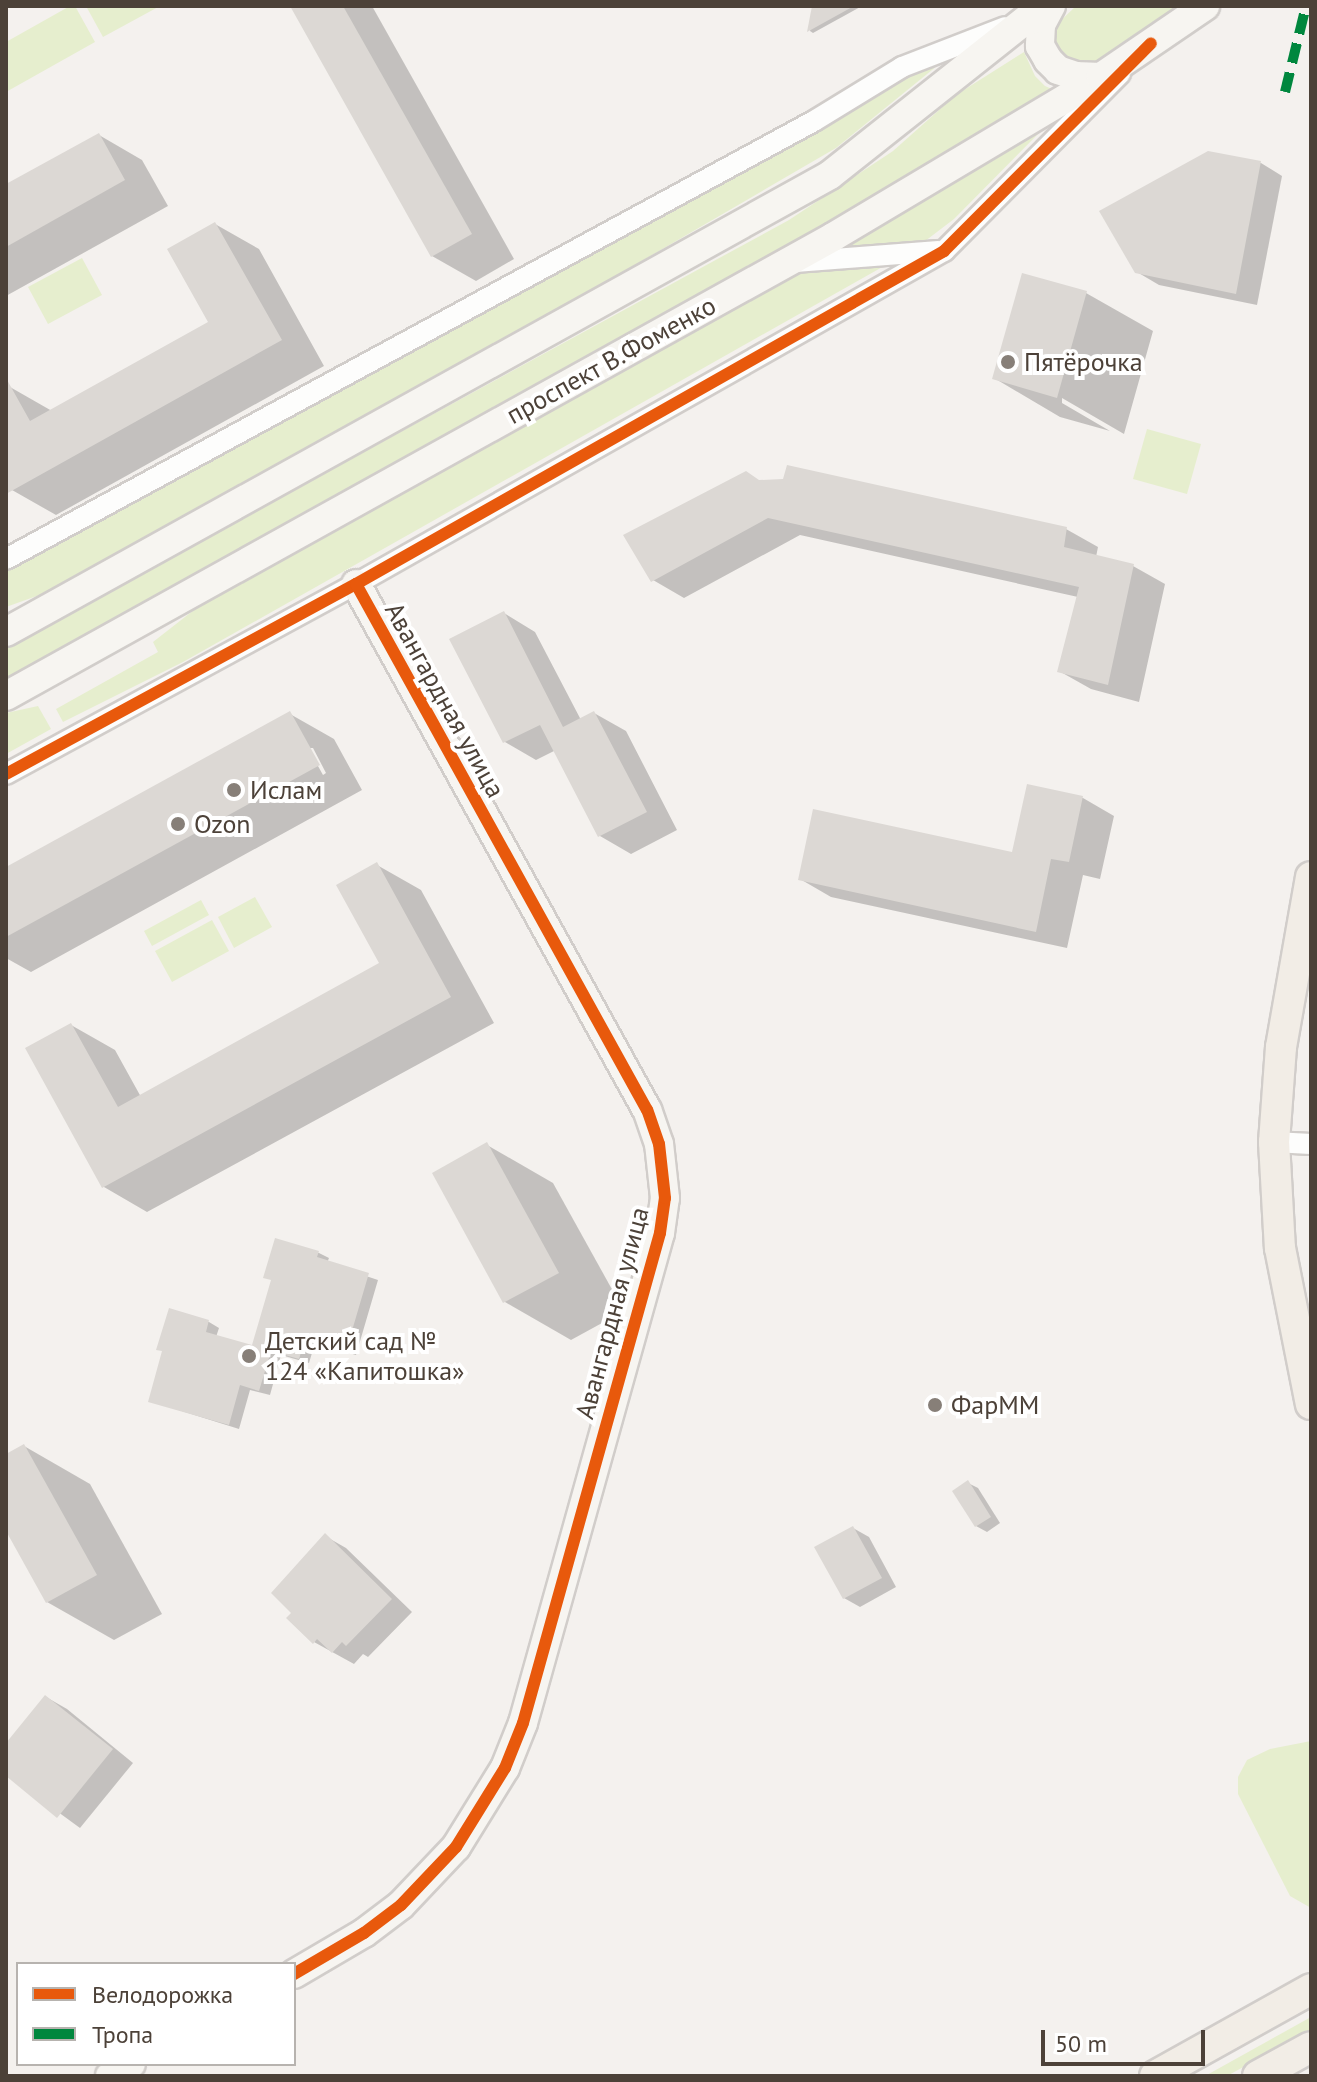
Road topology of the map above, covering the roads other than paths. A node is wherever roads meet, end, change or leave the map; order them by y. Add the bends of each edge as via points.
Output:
1 (1051, 6) edge
2 (1205, 6) edge
3 (1033, 13) edge
4 (1151, 43) junction
5 (1101, 77) junction
6 (944, 251) junction
7 (787, 263) junction
8 (6, 559) edge
9 (356, 584) junction
10 (6, 632) edge
11 (6, 696) edge
12 (6, 774) edge
13 (1311, 877) edge
14 (1274, 1142) junction
15 (1311, 1144) edge
16 (1311, 1404) edge
17 (1311, 1968) edge
18 (296, 1973) edge
19 (1311, 1989) edge
20 (1311, 2047) edge
21 (1202, 2050) junction
22 (128, 2066) edge
23 (110, 2076) edge
24 (1155, 2076) edge
25 (1258, 2076) edge

1 - 5 main road via 1041,25 1040,46 1048,60 1075,76
2 - 4 main road, проспект В.Фоменко
3 - 8 street via 902,67 814,121
3 - 10 main road via 830,175
4 - 5 main road, проспект В.Фоменко
4 - 6 street
5 - 7 main road, проспект В.Фоменко
6 - 7 street
6 - 9 street
7 - 11 main road, проспект В.Фоменко
9 - 12 street
9 - 18 main road, Авангардная улица via 647,1110 659,1144 665,1198 660,1233 523,1723 505,1768 456,1847 401,1905
13 - 14 main road via 1281,1047
14 - 15 street
14 - 16 main road via 1280,1248
17 - 21 main road
19 - 21 main road
20 - 25 main road
21 - 24 main road
22 - 23 main road

